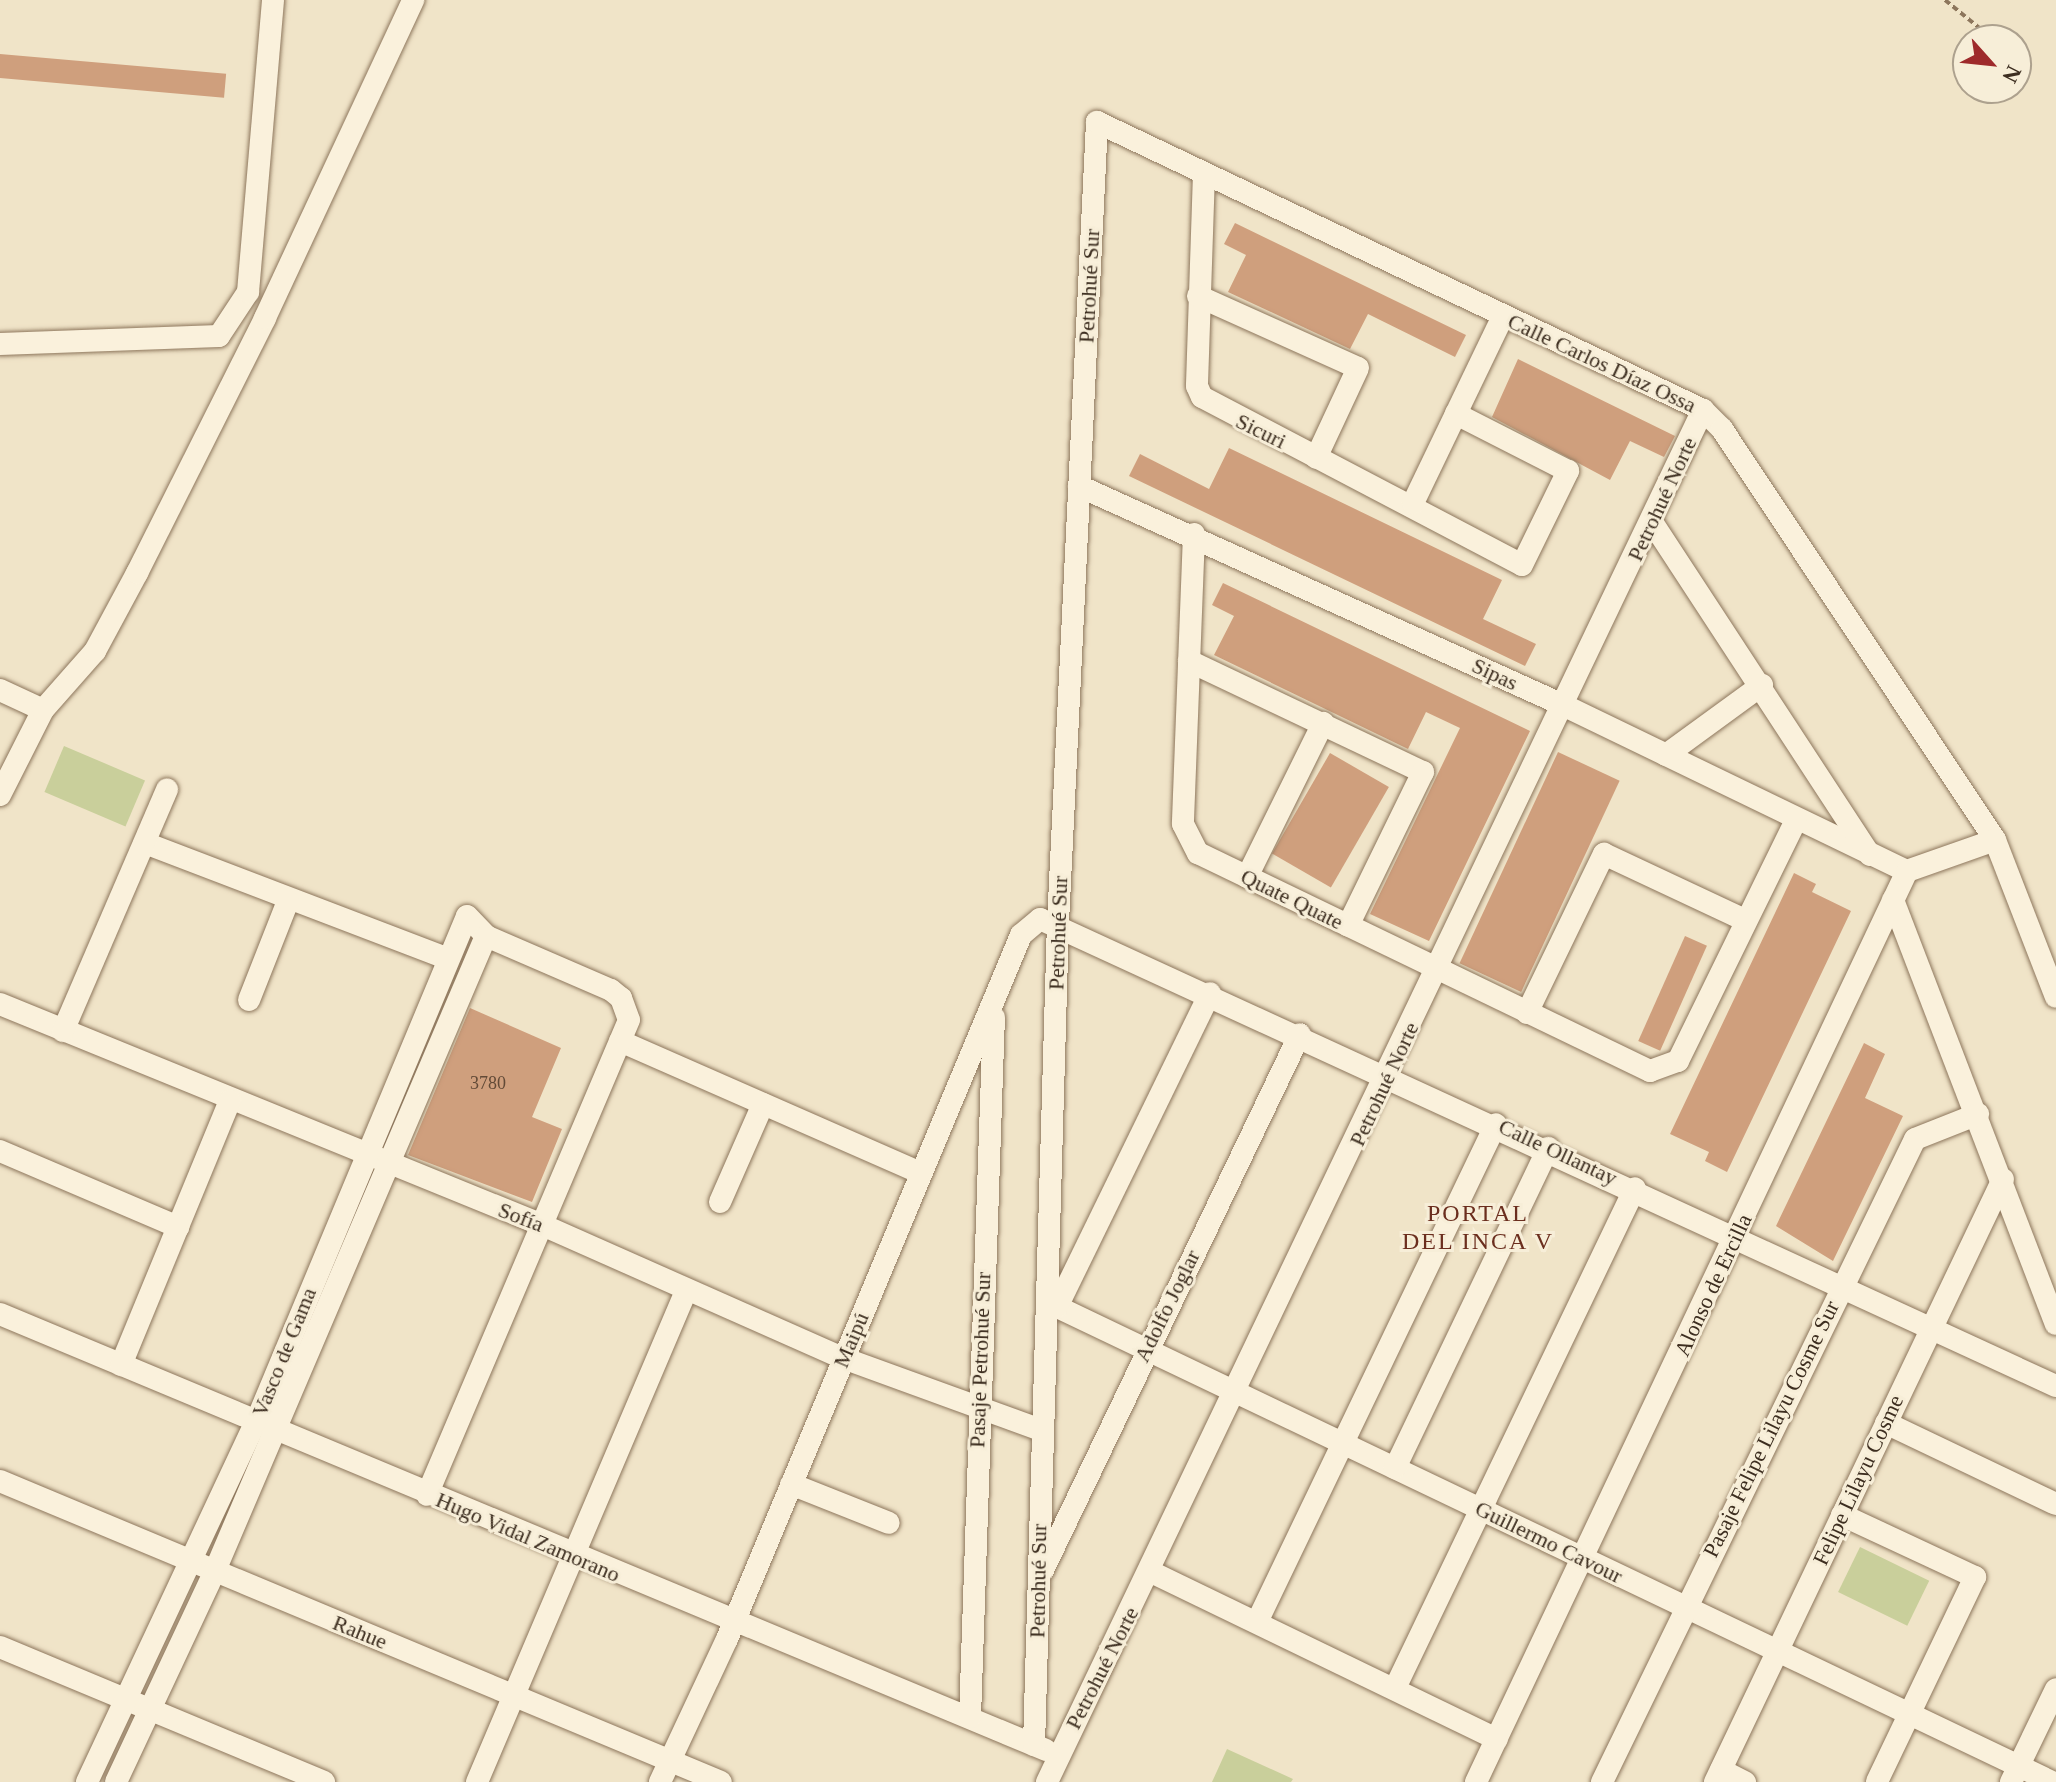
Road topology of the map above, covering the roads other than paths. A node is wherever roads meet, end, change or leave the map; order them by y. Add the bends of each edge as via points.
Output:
1 (273, 0) edge
2 (413, 0) edge
3 (1097, 122) joint
4 (1204, 173) junction
5 (248, 292) junction
6 (1198, 296) junction
7 (274, 299) junction
8 (1503, 316) junction
9 (0, 344) edge
10 (1703, 410) junction
11 (1456, 414) junction
12 (1316, 458) junction
13 (1079, 486) junction
14 (1413, 503) junction
15 (1652, 522) junction
16 (1194, 534) junction
17 (1189, 661) junction
18 (1762, 685) junction
19 (0, 690) edge
20 (1563, 705) junction
21 (43, 710) junction
22 (1323, 723) junction
23 (1666, 755) junction
24 (167, 789) dead end
25 (0, 795) edge
26 (1796, 820) junction
27 (1995, 840) junction
28 (145, 843) junction
29 (1870, 855) junction
30 (1907, 871) junction
31 (1247, 877) junction
32 (1893, 900) junction
33 (288, 901) junction
34 (1745, 920) junction
35 (1058, 923) junction
36 (1348, 926) junction
37 (486, 936) junction
38 (449, 959) junction
39 (1438, 970) junction
40 (1210, 993) junction
41 (2056, 997) edge
42 (249, 1000) dead end
43 (994, 1003) junction
44 (0, 1004) edge
45 (1527, 1013) junction
46 (63, 1031) junction
47 (1300, 1034) junction
48 (620, 1041) junction
49 (1389, 1075) junction
50 (230, 1101) junction
51 (763, 1104) junction
52 (1978, 1114) junction
53 (1496, 1124) junction
54 (1548, 1148) junction
55 (0, 1151) edge
56 (363, 1156) junction
57 (386, 1166) junction
58 (921, 1173) junction
59 (2003, 1179) junction
60 (1635, 1188) junction
61 (720, 1202) dead end
62 (540, 1224) junction
63 (178, 1227) junction
64 (1738, 1235) junction
65 (1841, 1285) junction
66 (686, 1291) junction
67 (1052, 1305) junction
68 (0, 1314) edge
69 (2056, 1324) edge
70 (1930, 1328) junction
71 (1145, 1352) junction
72 (843, 1358) junction
73 (121, 1365) junction
74 (2056, 1386) edge
75 (1236, 1392) junction
76 (978, 1407) junction
77 (1886, 1423) junction
78 (265, 1426) junction
79 (1041, 1430) junction
80 (1339, 1442) junction
81 (1395, 1468) junction
82 (0, 1481) edge
83 (791, 1484) junction
84 (427, 1495) junction
85 (2056, 1504) edge
86 (1480, 1509) junction
87 (1842, 1515) junction
88 (889, 1523) dead end
89 (573, 1557) junction
90 (1583, 1559) junction
91 (191, 1562) junction
92 (1151, 1572) junction
93 (214, 1573) junction
94 (1038, 1580) junction
95 (1684, 1607) junction
96 (734, 1622) junction
97 (1257, 1622) junction
98 (0, 1647) edge
99 (1778, 1652) junction
100 (1396, 1686) junction
101 (2056, 1689) edge
102 (513, 1694) junction
103 (127, 1698) junction
104 (151, 1709) junction
105 (1910, 1713) junction
106 (970, 1717) junction
107 (1497, 1739) junction
108 (1034, 1745) junction
109 (1058, 1756) junction
110 (669, 1761) junction
111 (284, 1774) edge
112 (2015, 1774) edge
113 (1718, 1776) edge
114 (87, 1782) edge
115 (116, 1782) edge
116 (324, 1782) edge
117 (477, 1782) edge
118 (660, 1782) edge
119 (721, 1782) edge
120 (1047, 1782) edge
121 (1476, 1782) edge
122 (1602, 1782) edge
123 (1745, 1782) edge
124 (1877, 1782) edge
125 (2052, 1782) edge

1 - 5 street
2 - 7 street
3 - 4 street, Calle Carlos Díaz Ossa
3 - 13 street, Petrohué Sur
4 - 6 street, Sicuri
4 - 8 street, Calle Carlos Díaz Ossa
5 - 7 street
5 - 9 street via 219,336
6 - 12 street, Sicuri via 1202,397
6 - 12 street via 1358,368
7 - 21 street via 95,651
8 - 10 street, Calle Carlos Díaz Ossa
8 - 11 street
10 - 15 street, Petrohué Norte
10 - 27 street, Calle Carlos Díaz Ossa via 1722,429
11 - 14 street
11 - 14 street, Sicuri via 1568,471 1522,565 1434,522
12 - 14 street, Sicuri
13 - 16 street, Sipas
13 - 35 street, Petrohué Sur
15 - 18 street
15 - 20 street, Petrohué Norte
16 - 17 street, Quate Quate
16 - 20 street, Sipas
17 - 22 street
17 - 31 street, Quate Quate via 1183,824 1198,853
18 - 23 street
18 - 29 street
19 - 21 street
20 - 23 street, Sipas
20 - 39 street, Petrohué Norte
21 - 25 street
22 - 31 street
22 - 36 street via 1423,772
23 - 26 street, Sipas
24 - 28 street
26 - 29 street, Sipas
26 - 34 street
27 - 30 street
27 - 41 street, Calle Carlos Díaz Ossa
28 - 33 street
28 - 46 street
29 - 30 street, Sipas
30 - 32 street, Alonso de Ercilla
31 - 36 street, Quate Quate
32 - 52 street
32 - 64 street, Alonso de Ercilla
33 - 38 street
33 - 42 street
34 - 45 street, Quate Quate via 1678,1061 1650,1071
34 - 45 street via 1604,854
35 - 40 street, Calle Ollantay
35 - 43 street, Maipú via 1040,919 1021,935
35 - 67 street, Petrohué Sur
36 - 39 street, Quate Quate
37 - 38 street, Vasco de Gama via 467,916
37 - 48 street via 621,998 629,1020
37 - 57 street, Vasco de Gama
38 - 56 street, Vasco de Gama
39 - 45 street, Quate Quate
39 - 49 street, Petrohué Norte
40 - 47 street, Calle Ollantay
40 - 67 street
43 - 58 street, Maipú
43 - 76 street, Pasaje Petrohué Sur
44 - 46 street, Sofía
46 - 50 street, Sofía
47 - 49 street, Calle Ollantay
47 - 71 street, Adolfo Joglar
48 - 51 street
48 - 62 street
49 - 53 street, Calle Ollantay
49 - 75 street, Petrohué Norte
50 - 56 street, Sofía
50 - 63 street
51 - 58 street
51 - 61 street
52 - 59 street
52 - 65 street, Pasaje Felipe Lilayu Cosme Sur via 1915,1139
53 - 54 street, Calle Ollantay
53 - 80 street
54 - 60 street, Calle Ollantay
54 - 81 street
55 - 63 street
56 - 57 street, Sofía
56 - 78 street, Vasco de Gama
57 - 62 street, Sofía
57 - 78 street, Vasco de Gama
58 - 72 street, Maipú
59 - 69 street
59 - 70 street, Felipe Lilayu Cosme
60 - 64 street, Calle Ollantay
60 - 86 street
62 - 66 street, Sofía
62 - 84 street
63 - 73 street
64 - 65 street, Calle Ollantay
64 - 90 street, Alonso de Ercilla
65 - 70 street, Calle Ollantay
65 - 95 street, Pasaje Felipe Lilayu Cosme Sur
66 - 72 street, Sofía
66 - 89 street
67 - 71 street, Guillermo Cavour
67 - 79 street, Petrohué Sur
68 - 73 street, Hugo Vidal Zamorano
70 - 74 street, Calle Ollantay
70 - 77 street, Felipe Lilayu Cosme
71 - 75 street, Guillermo Cavour
71 - 94 street, Adolfo Joglar
72 - 76 street, Sofía
72 - 83 street, Maipú
73 - 78 street, Hugo Vidal Zamorano
75 - 80 street, Guillermo Cavour
75 - 92 street, Petrohué Norte
76 - 79 street, Sofía
76 - 106 street, Pasaje Petrohué Sur
77 - 85 street
77 - 87 street, Felipe Lilayu Cosme
78 - 84 street, Hugo Vidal Zamorano
78 - 91 street, Vasco de Gama
78 - 93 street, Vasco de Gama
79 - 94 street, Petrohué Sur
80 - 81 street, Guillermo Cavour
80 - 97 street
81 - 86 street, Guillermo Cavour
82 - 91 street, Rahue
83 - 88 street
83 - 96 street, Maipú
84 - 89 street, Hugo Vidal Zamorano
86 - 90 street, Guillermo Cavour
86 - 100 street
87 - 99 street, Felipe Lilayu Cosme
87 - 105 street via 1975,1577
89 - 96 street, Hugo Vidal Zamorano
89 - 102 street
90 - 95 street, Guillermo Cavour
90 - 107 street, Alonso de Ercilla
91 - 93 street, Rahue
91 - 103 street, Vasco de Gama
92 - 97 street
92 - 109 street, Petrohué Norte
93 - 102 street, Rahue
93 - 104 street, Vasco de Gama
94 - 108 street, Petrohué Sur
95 - 99 street, Guillermo Cavour
95 - 122 street, Pasaje Felipe Lilayu Cosme Sur
96 - 106 street, Hugo Vidal Zamorano
96 - 110 street, Maipú
97 - 100 street
98 - 103 street
99 - 105 street, Guillermo Cavour
99 - 113 street, Felipe Lilayu Cosme
100 - 107 street
101 - 112 street
102 - 110 street, Rahue
102 - 117 street
103 - 104 street
103 - 114 street, Vasco de Gama
104 - 111 street
104 - 115 street, Vasco de Gama
105 - 112 street, Guillermo Cavour
105 - 124 street
106 - 108 street, Hugo Vidal Zamorano
107 - 121 street, Alonso de Ercilla
108 - 109 street, Hugo Vidal Zamorano
109 - 120 street, Petrohué Norte
110 - 118 street, Maipú
110 - 119 street, Rahue
111 - 116 street
112 - 125 street, Guillermo Cavour
113 - 123 street

